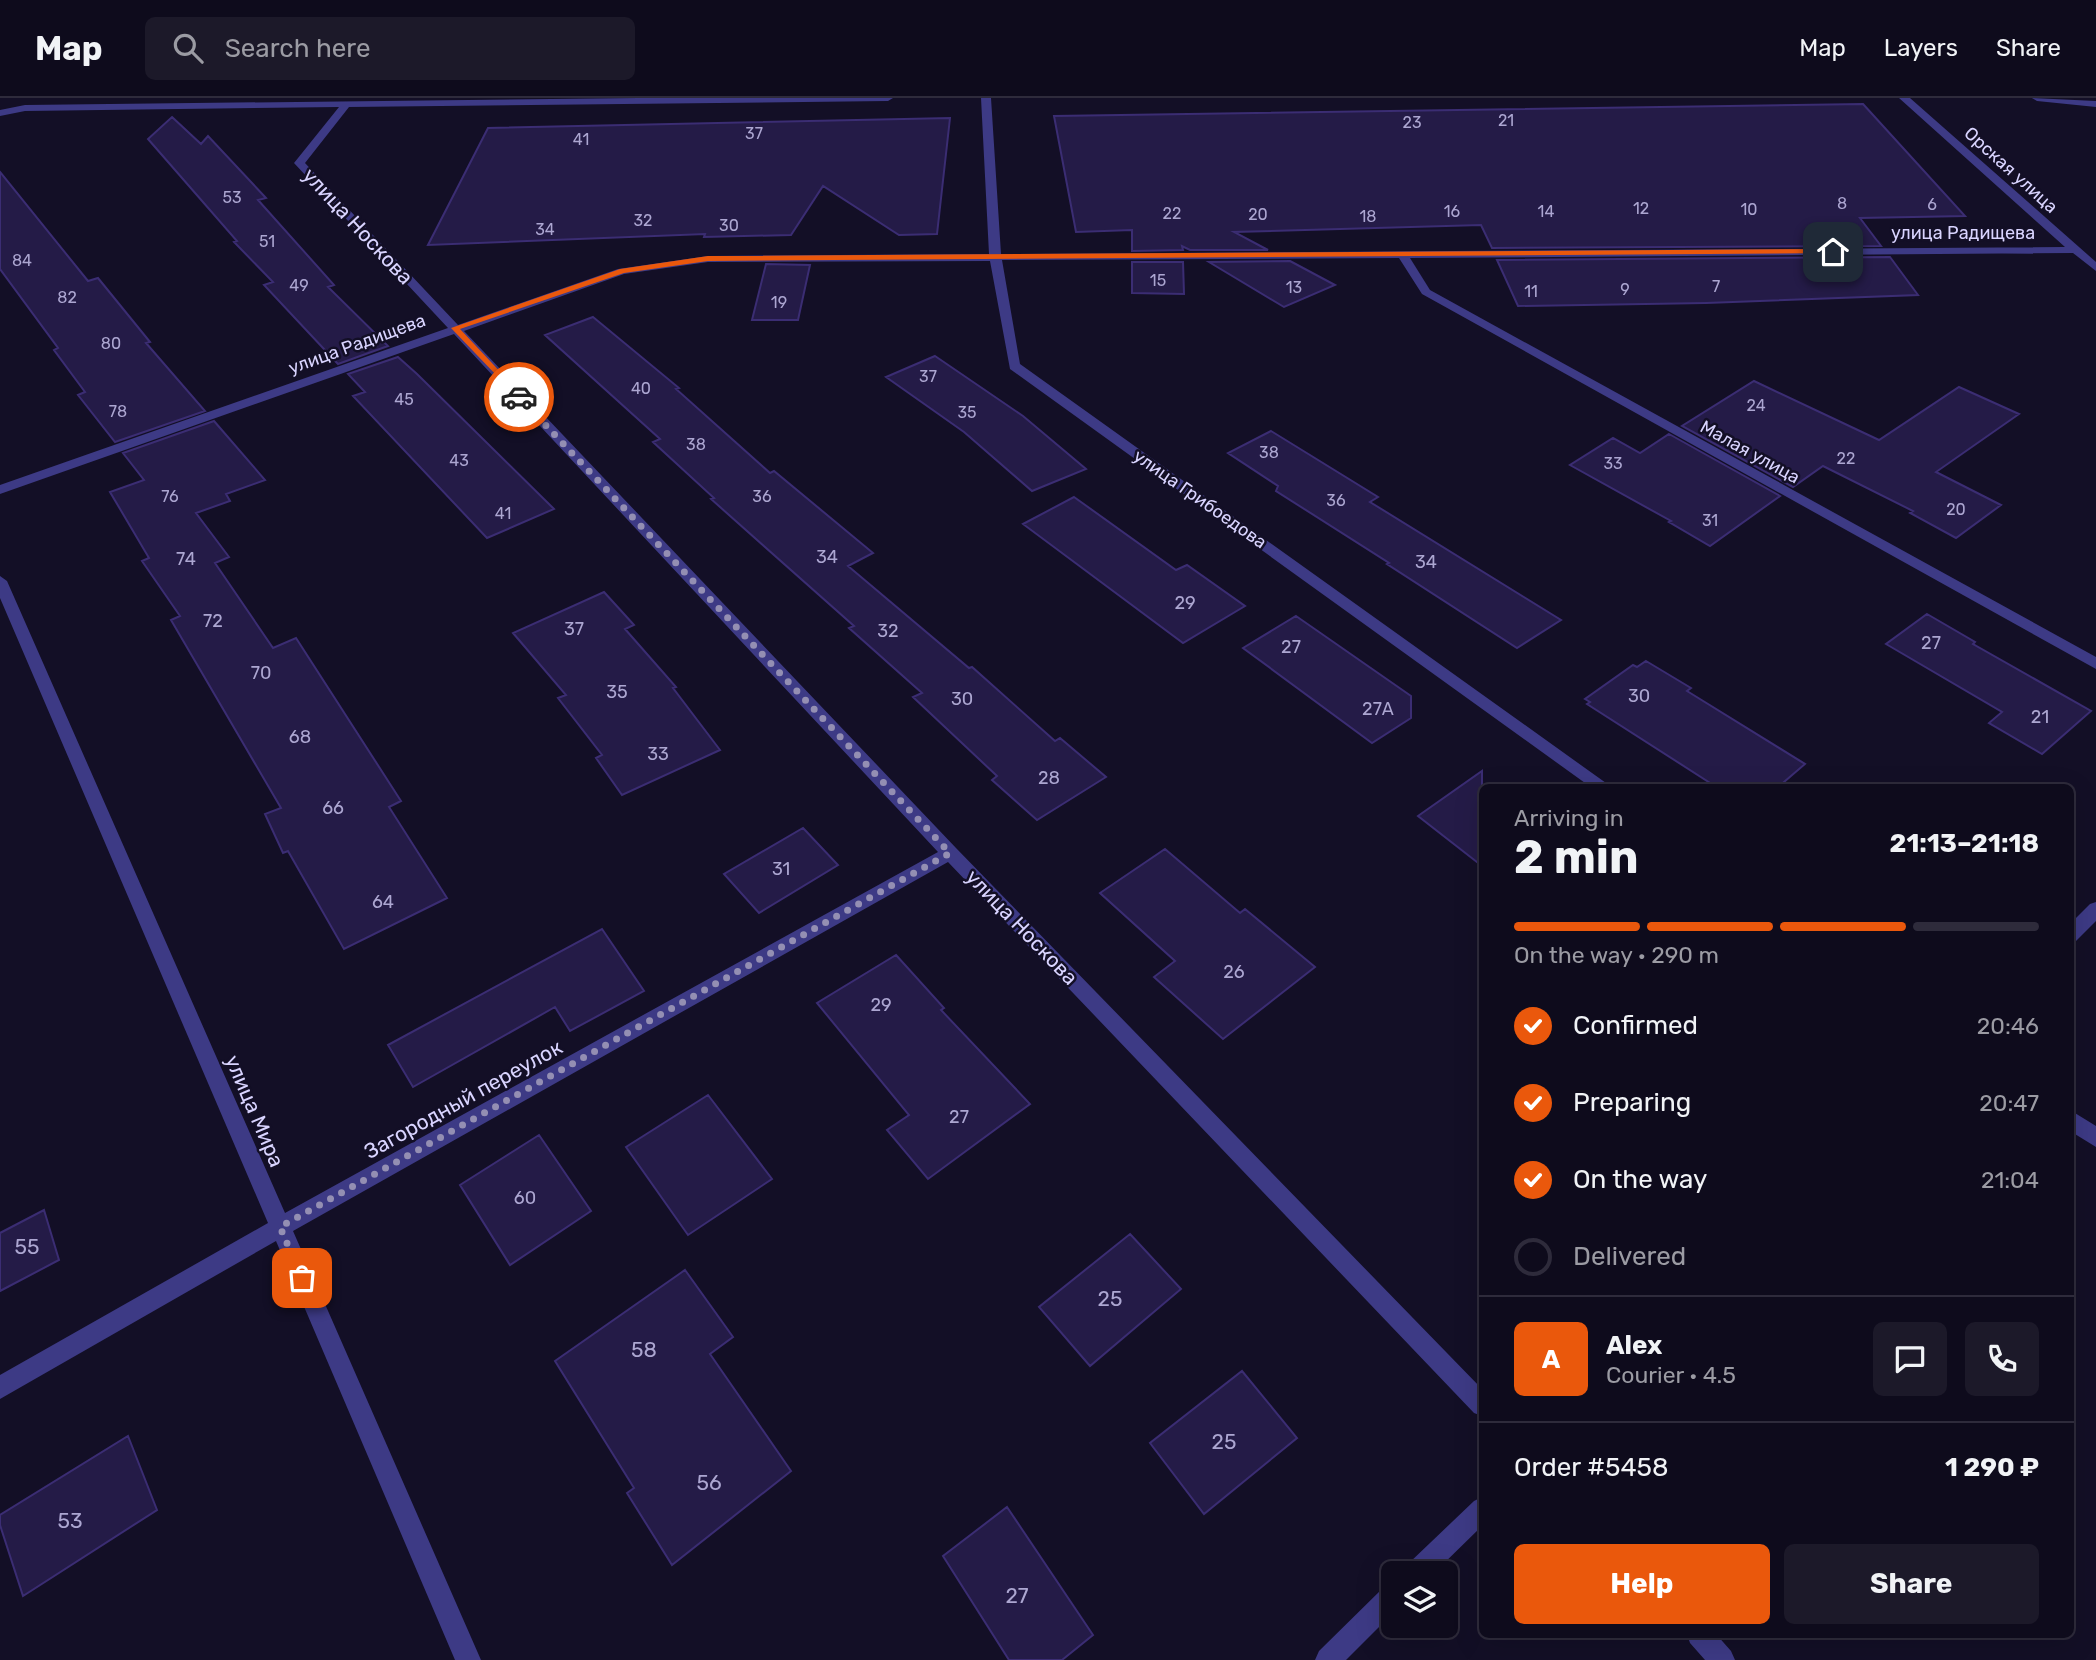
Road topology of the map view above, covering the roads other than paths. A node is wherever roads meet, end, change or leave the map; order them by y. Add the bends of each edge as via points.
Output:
1 (888, 98) edge
2 (986, 98) edge
3 (1904, 98) edge
4 (2038, 98) edge
5 (2096, 104) edge
6 (345, 106) junction
7 (0, 113) edge
8 (2076, 250) junction
9 (1402, 254) junction
10 (995, 255) junction
11 (2096, 268) edge
12 (454, 328) junction
13 (0, 490) edge
14 (0, 580) edge
15 (2096, 664) edge
16 (1599, 784) edge
17 (950, 853) junction
18 (2096, 909) edge
19 (2074, 932) edge
20 (2074, 1122) edge
21 (2096, 1138) edge
22 (280, 1227) junction
23 (0, 1388) edge
24 (1479, 1402) edge
25 (1479, 1512) edge
26 (1429, 1561) edge
27 (1381, 1608) edge
28 (1703, 1638) edge
29 (468, 1660) edge
30 (1328, 1660) edge
31 (1722, 1660) edge

1 - 6 street
2 - 10 street, улица Грибоедова
3 - 8 street, Орская улица
4 - 5 street
6 - 7 street via 25,108
6 - 12 street, улица Носкова via 299,163
8 - 9 street, улица Радищева
8 - 11 street, Орская улица
9 - 10 street, улица Радищева
9 - 15 street, Малая улица via 1426,292
10 - 12 street, улица Радищева via 708,258 622,271
10 - 16 street, улица Грибоедова via 1014,366
12 - 13 street, улица Радищева
12 - 17 street, улица Носкова
14 - 22 street, улица Мира
17 - 22 street, Загородный переулок
17 - 24 street, улица Носкова
18 - 19 street
20 - 21 street
22 - 23 street, Загородный переулок
22 - 29 street, улица Мира
25 - 26 street
27 - 30 street
28 - 31 street

